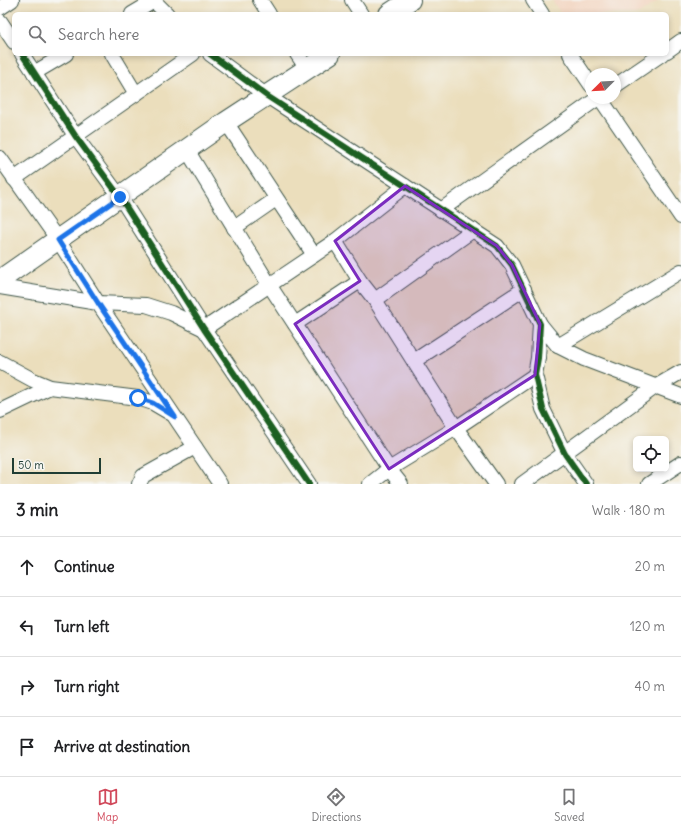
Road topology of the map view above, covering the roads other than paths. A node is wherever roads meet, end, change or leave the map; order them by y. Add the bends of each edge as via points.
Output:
1 (12, 0) edge
2 (153, 0) edge
3 (260, 0) edge
4 (352, 0) edge
5 (410, 0) edge
6 (533, 0) edge
7 (0, 8) edge
8 (135, 12) edge
9 (165, 12) edge
10 (268, 12) edge
11 (360, 12) edge
12 (392, 12) edge
13 (541, 12) edge
14 (0, 21) edge
15 (12, 39) edge
16 (681, 41) edge
17 (669, 50) edge
18 (23, 56) edge
19 (63, 56) edge
20 (113, 56) edge
21 (190, 56) edge
22 (213, 56) edge
23 (323, 56) edge
24 (571, 56) edge
25 (659, 56) edge
26 (302, 62) edge
27 (34, 73) junction
28 (585, 76) edge
29 (621, 82) edge
30 (136, 94) junction
31 (267, 96) junction
32 (591, 104) edge
33 (603, 104) edge
34 (226, 122) junction
35 (76, 137) junction
36 (187, 150) junction
37 (0, 158) edge
38 (14, 179) junction
39 (405, 186) junction
40 (120, 197) junction
41 (276, 198) junction
42 (441, 210) junction
43 (681, 217) edge
44 (234, 228) junction
45 (473, 230) junction
46 (58, 240) junction
47 (335, 241) junction
48 (314, 255) junction
49 (681, 271) edge
50 (0, 280) edge
51 (360, 281) junction
52 (270, 286) junction
53 (0, 287) edge
54 (524, 289) junction
55 (375, 300) junction
56 (98, 303) junction
57 (295, 324) junction
58 (540, 324) junction
59 (204, 330) junction
60 (558, 346) junction
61 (414, 361) junction
62 (0, 362) edge
63 (681, 372) edge
64 (535, 375) junction
65 (50, 387) junction
66 (655, 387) junction
67 (681, 396) edge
68 (0, 411) edge
69 (175, 417) junction
70 (456, 428) junction
71 (195, 447) junction
72 (565, 454) junction
73 (681, 464) edge
74 (389, 469) junction
75 (139, 484) edge
76 (220, 484) edge
77 (309, 484) edge
78 (370, 484) edge
79 (401, 484) edge
80 (496, 484) edge
81 (522, 484) edge
82 (586, 484) edge
83 (649, 484) edge

1 - 7 street
2 - 8 street
2 - 9 street
3 - 10 street
4 - 11 street
5 - 12 street
6 - 13 street
14 - 15 street
16 - 17 street
18 - 27 street
19 - 27 street
20 - 30 street
21 - 30 street
22 - 31 street
23 - 26 street
24 - 28 street
25 - 29 street
26 - 31 street
27 - 35 street
30 - 35 street
31 - 34 street
31 - 39 street
32 - 42 street
33 - 43 street
34 - 36 street
34 - 41 street
35 - 38 street
35 - 40 street
36 - 40 street
36 - 44 street
37 - 38 street
38 - 46 street
39 - 42 street
39 - 47 street
40 - 46 street
40 - 59 street
41 - 44 street
41 - 48 street
42 - 45 street
44 - 52 street
45 - 54 street via 496,246 512,265
45 - 55 street
46 - 50 street
46 - 56 street
47 - 48 street
47 - 51 street
48 - 52 street
49 - 60 street
51 - 55 street
51 - 57 street
52 - 57 street
52 - 59 street
53 - 56 street
54 - 58 street
54 - 61 street
55 - 61 street
56 - 59 street via 146,304 172,313
56 - 69 street
57 - 74 street
58 - 60 street
58 - 64 street
59 - 77 street
60 - 66 street
61 - 70 street
62 - 65 street
63 - 66 street
64 - 70 street
64 - 72 street via 543,409
65 - 68 street
65 - 69 street via 138,398 153,403
66 - 67 street
66 - 72 street
69 - 71 street
70 - 74 street
70 - 80 street
71 - 75 street via 143,476
71 - 76 street
72 - 81 street
72 - 82 street
73 - 83 street
74 - 78 street
74 - 79 street

